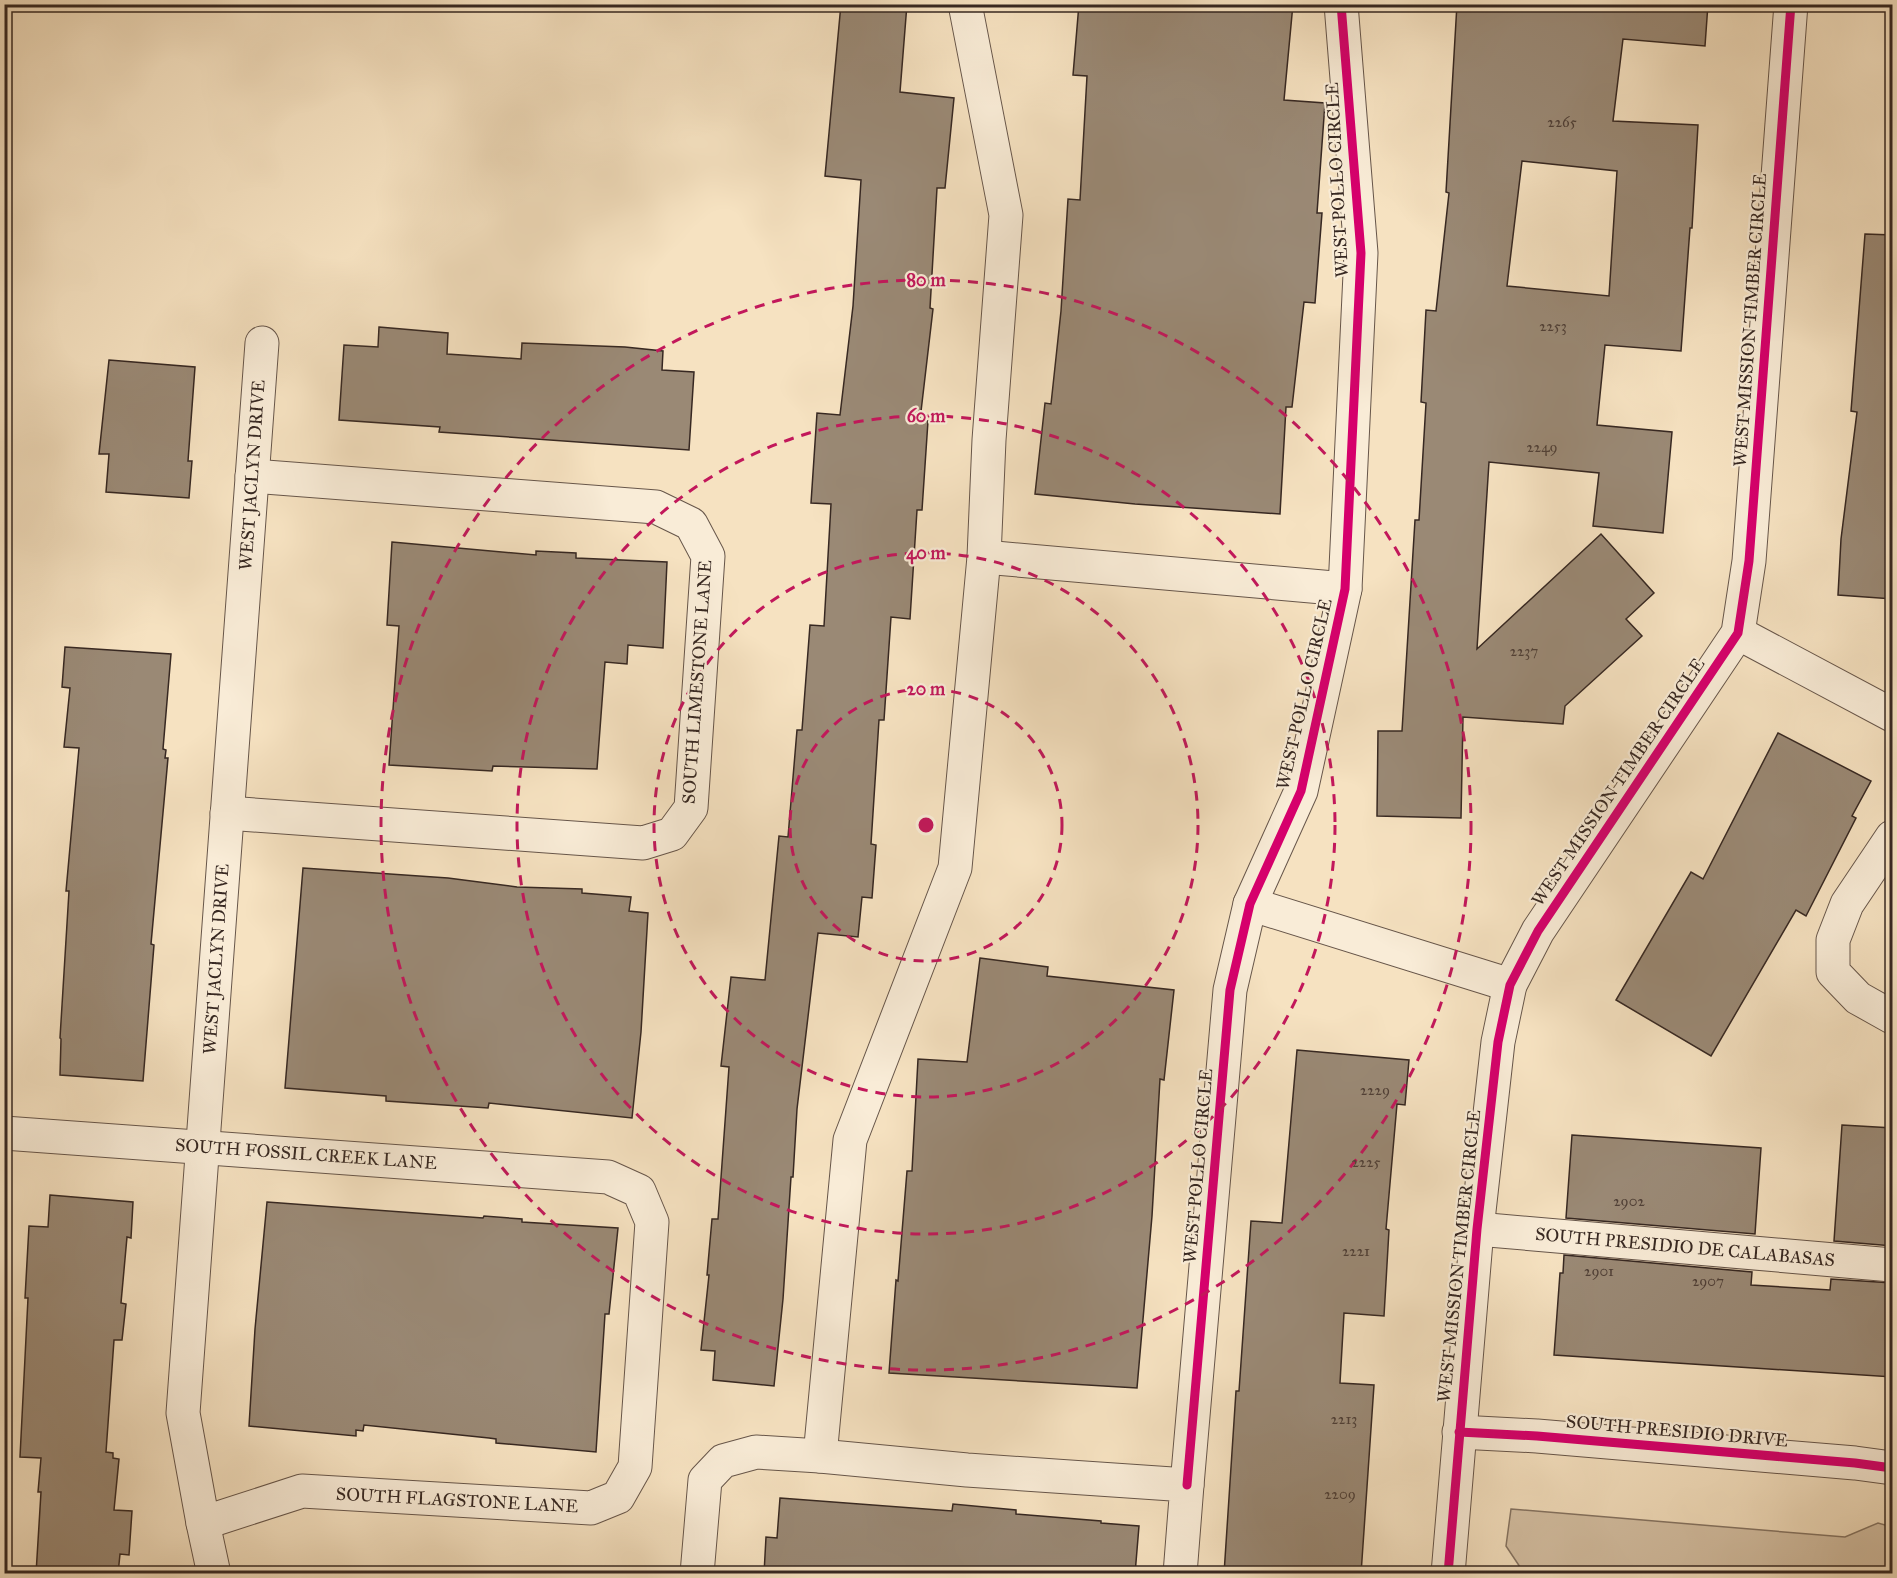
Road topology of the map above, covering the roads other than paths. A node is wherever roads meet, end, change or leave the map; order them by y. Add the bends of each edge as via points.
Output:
1 (965, 4) edge
2 (1341, 4) edge
3 (1791, 4) edge
4 (262, 343) dead end
5 (252, 476) junction
6 (984, 557) junction
7 (1345, 589) junction
8 (1738, 633) junction
9 (1893, 715) edge
10 (227, 813) junction
11 (1893, 837) edge
12 (1250, 904) junction
13 (1510, 985) junction
14 (1893, 1017) edge
15 (4, 1133) edge
16 (202, 1146) junction
17 (608, 1177) joint
18 (1477, 1229) junction
19 (1893, 1265) edge
20 (1459, 1432) junction
21 (820, 1456) junction
22 (1893, 1468) edge
23 (1187, 1485) junction
24 (203, 1523) junction
25 (214, 1574) edge
26 (697, 1574) edge
27 (1180, 1574) edge
28 (1448, 1574) edge

1 - 6 street via 1006,215
2 - 7 street, WEST POLLO CIRCLE via 1361,253
3 - 8 street, WEST MISSION TIMBER CIRCLE via 1749,561
4 - 5 street, WEST JACLYN DRIVE
5 - 10 street, WEST JACLYN DRIVE
5 - 10 street, SOUTH LIMESTONE LANE via 656,507 691,524 708,556 691,808 672,834 643,843
6 - 7 street, WEST POLLO CIRCLE
6 - 21 street via 955,868 850,1140
7 - 12 street, WEST POLLO CIRCLE via 1301,791
8 - 9 street
8 - 13 street, WEST MISSION TIMBER CIRCLE via 1538,931
10 - 16 street, WEST JACLYN DRIVE
11 - 14 street via 1847,904 1833,940 1833,972 1858,999
12 - 13 street
12 - 23 street, WEST POLLO CIRCLE via 1230,990
13 - 18 street, WEST MISSION TIMBER CIRCLE via 1498,1042
15 - 16 street, SOUTH FOSSIL CREEK LANE
16 - 17 street, SOUTH FOSSIL CREEK LANE
16 - 24 street, WEST JACLYN DRIVE via 183,1413
17 - 24 street, SOUTH FLAGSTONE LANE via 639,1191 652,1222 635,1467 618,1497 591,1508 303,1491
18 - 19 street, SOUTH PRESIDIO DE CALABASAS
18 - 20 street, WEST MISSION TIMBER CIRCLE
20 - 22 street, SOUTH PRESIDIO DRIVE
20 - 28 street, WEST MISSION TIMBER CIRCLE
21 - 23 street
21 - 26 street via 756,1452 723,1461 705,1480
23 - 27 street, WEST POLLO CIRCLE
24 - 25 street, WEST JACLYN DRIVE

